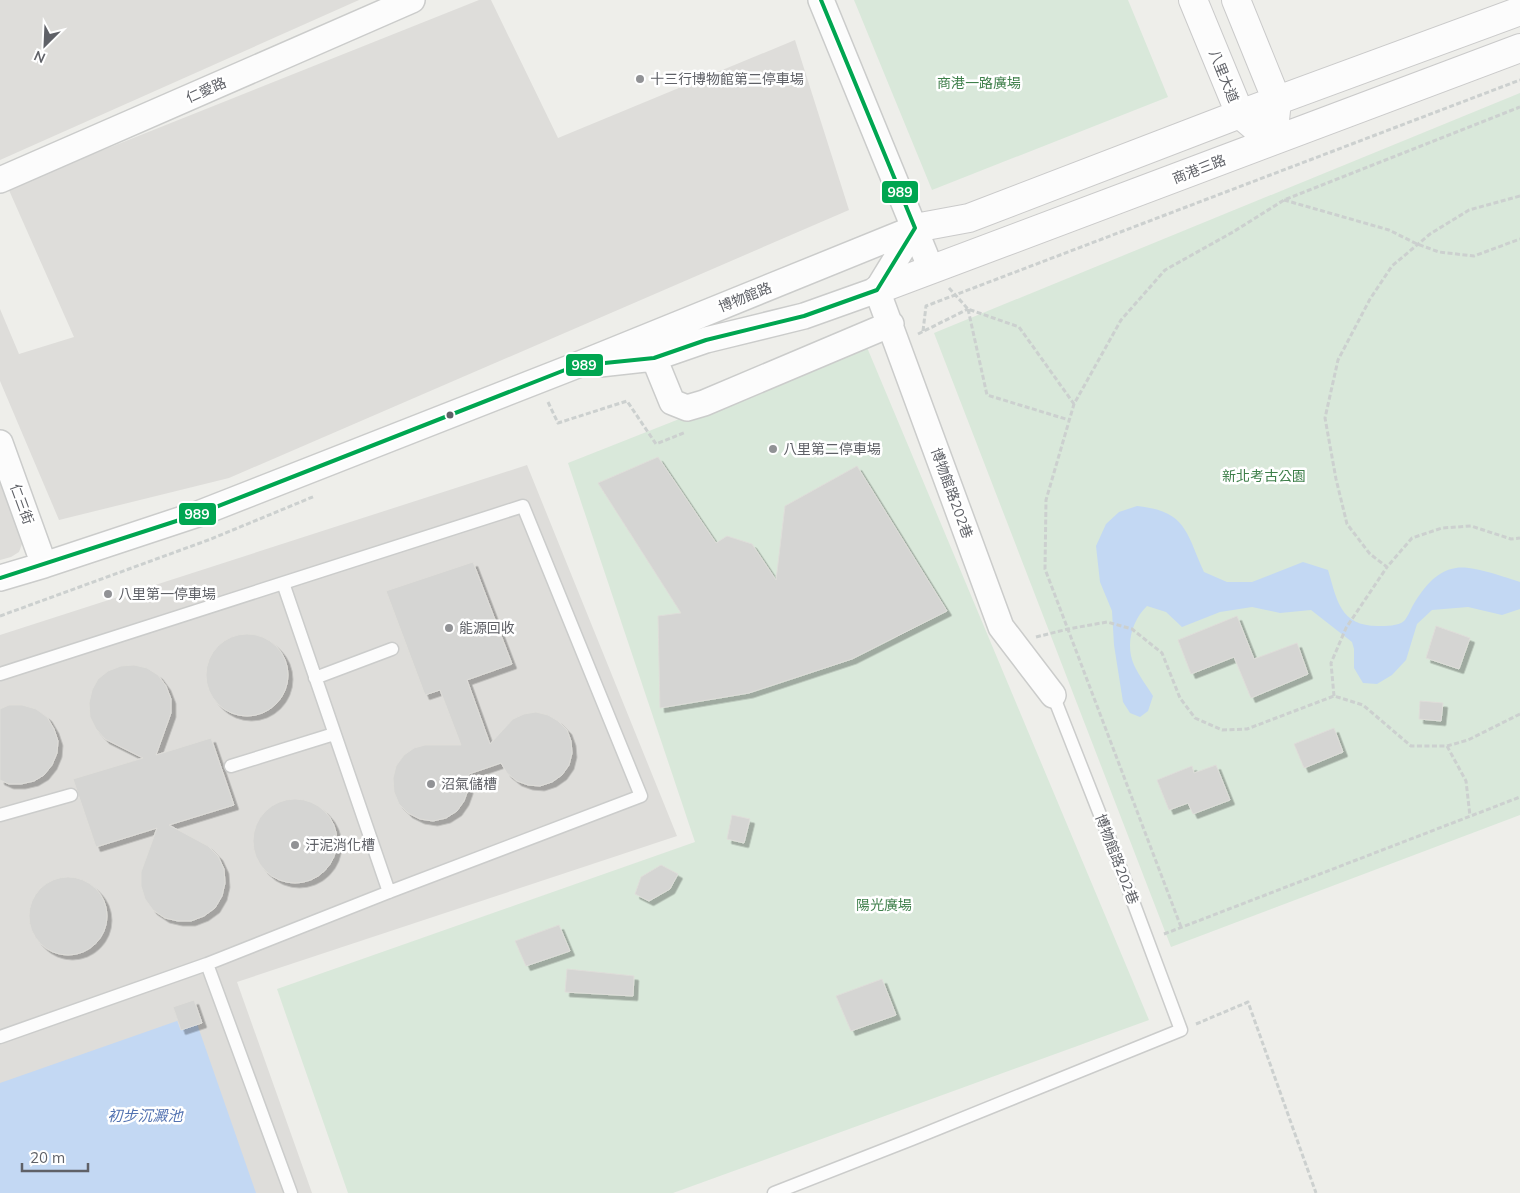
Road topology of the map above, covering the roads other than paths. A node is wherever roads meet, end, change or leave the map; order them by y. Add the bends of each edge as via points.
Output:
1 (412, 0) edge
2 (821, 0) edge
3 (1193, 0) edge
4 (1236, 0) edge
5 (1520, 11) edge
6 (1520, 48) edge
7 (1278, 101) junction
8 (1240, 114) junction
9 (1272, 141) junction
10 (0, 180) edge
11 (915, 228) junction
12 (931, 269) junction
13 (878, 290) junction
14 (891, 324) junction
15 (654, 358) junction
16 (575, 366) junction
17 (0, 443) edge
18 (44, 565) junction
19 (0, 578) edge
20 (283, 583) junction
21 (392, 649) dead end
22 (0, 674) edge
23 (315, 678) junction
24 (1053, 695) joint
25 (334, 734) junction
26 (232, 766) dead end
27 (71, 795) dead end
28 (0, 815) edge
29 (389, 892) junction
30 (208, 964) junction
31 (0, 1037) edge
32 (291, 1193) edge
33 (774, 1193) edge

1 - 10 street, 仁愛路
2 - 11 street
3 - 8 street, 八里大道
4 - 7 street
5 - 7 street
6 - 9 street, 商港三路
7 - 8 street
7 - 9 street
8 - 9 street, 八里大道
8 - 11 street via 969,218
9 - 12 street, 商港三路
11 - 12 street
11 - 13 street
11 - 16 street, 博物館路
12 - 13 street, 商港三路
13 - 14 street, 博物館路202巷
13 - 15 street, 博物館路 via 804,316 706,340
14 - 15 street via 687,408 672,402
14 - 24 street, 博物館路202巷 via 1001,627
15 - 16 street, 博物館路
16 - 18 street, 博物館路 via 198,514
17 - 18 street, 仁三街
18 - 19 street, 博物館路
20 - 22 lane
20 - 23 lane
20 - 29 lane via 522,506 641,796
21 - 23 lane
23 - 25 lane
24 - 33 lane, 博物館路202巷 via 1182,1030
25 - 26 lane
25 - 29 lane
27 - 28 lane
29 - 30 lane
30 - 31 lane
30 - 32 lane

